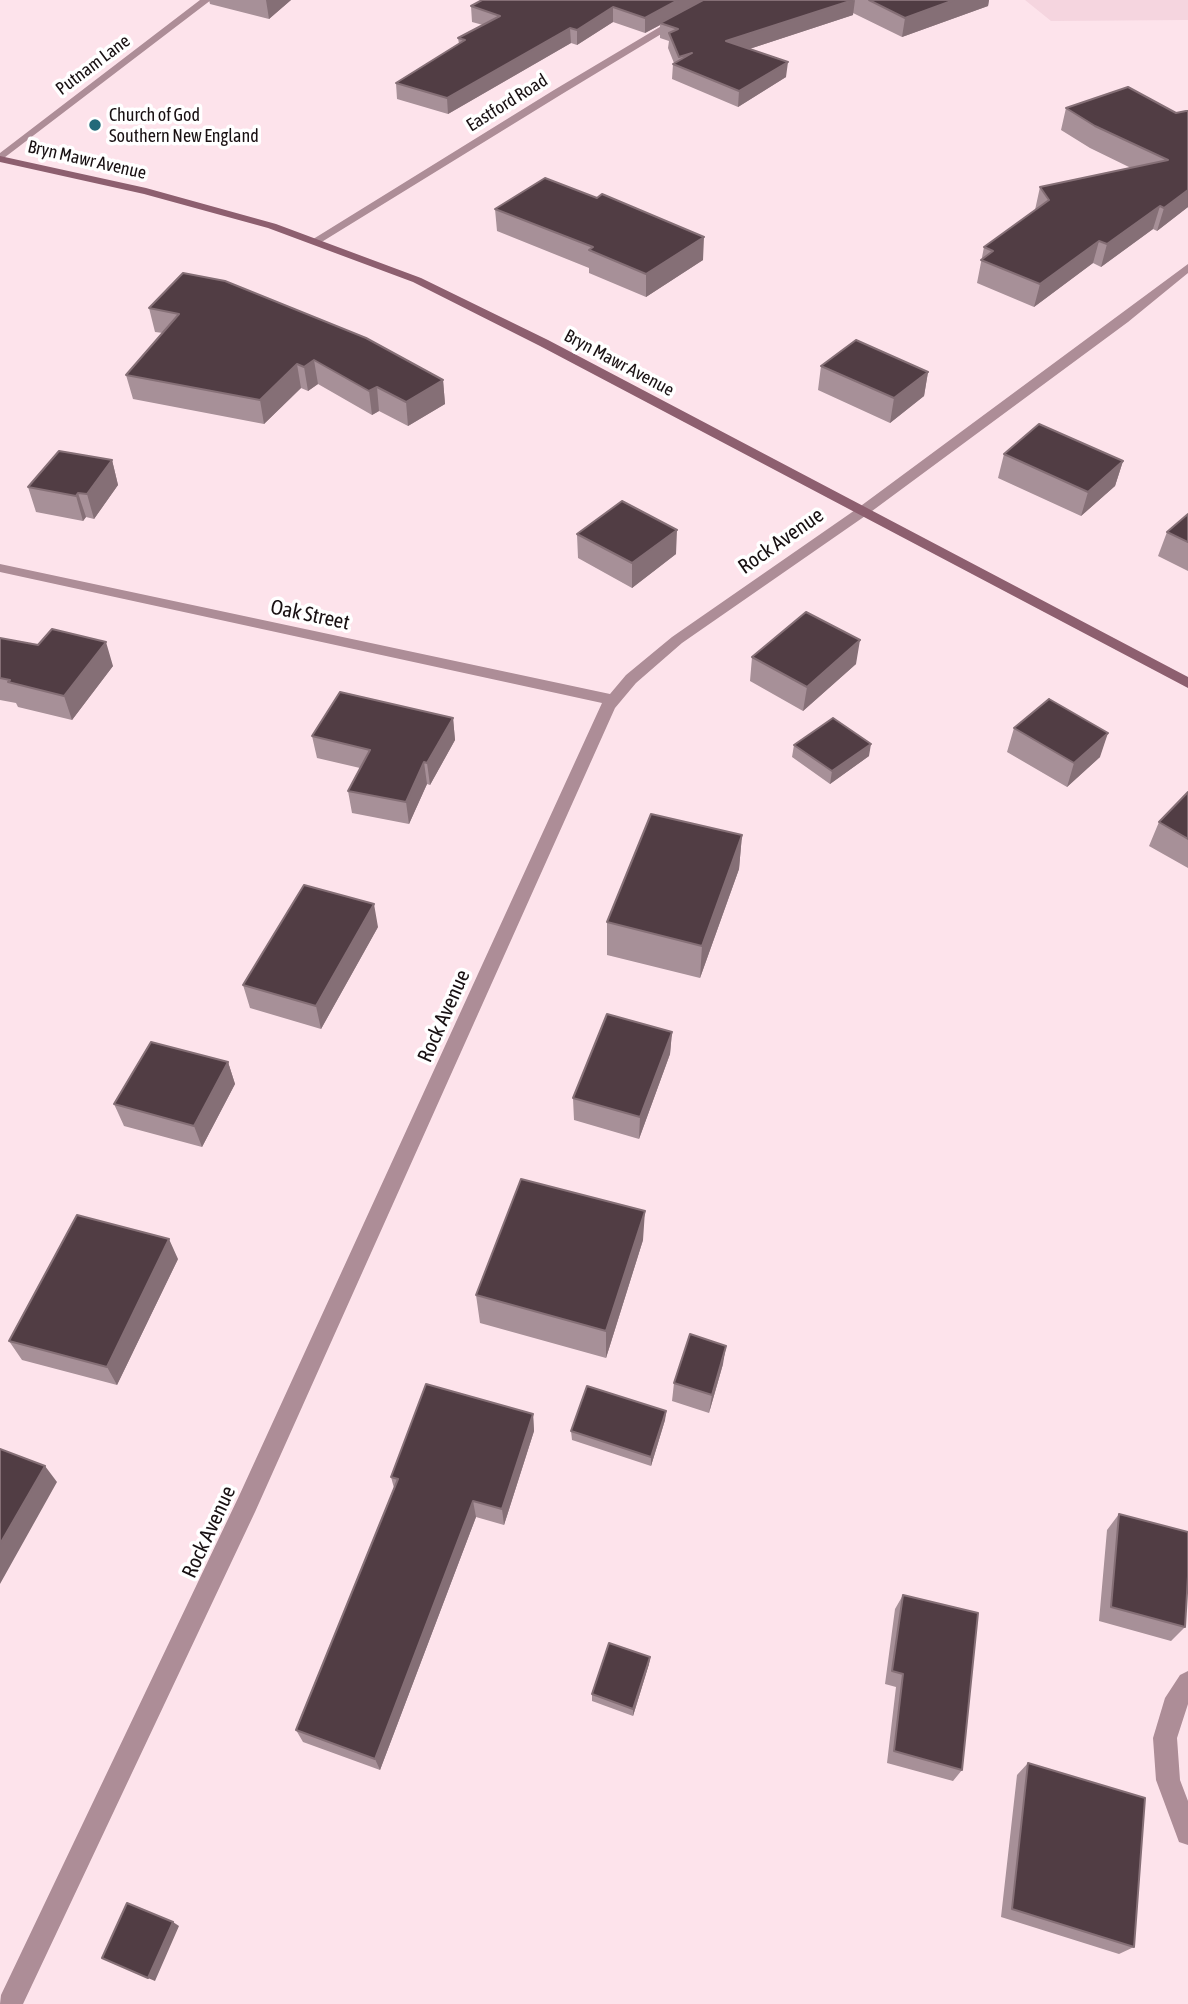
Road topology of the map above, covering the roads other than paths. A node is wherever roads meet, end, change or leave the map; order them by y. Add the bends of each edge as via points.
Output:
1 (206, 0) edge
2 (719, 0) edge
3 (0, 158) edge
4 (316, 241) junction
5 (1188, 267) edge
6 (863, 511) junction
7 (0, 568) edge
8 (1188, 683) edge
9 (612, 700) junction
10 (1188, 1683) edge
11 (1188, 1833) edge
12 (10, 2004) edge

1 - 3 street, Putnam Lane
2 - 4 street, Eastford Road via 688,14
3 - 4 street, Bryn Mawr Avenue via 146,191
4 - 6 street, Bryn Mawr Avenue via 469,305
5 - 6 street, Rock Avenue
6 - 8 street, Bryn Mawr Avenue
6 - 9 street, Rock Avenue via 677,640
7 - 9 street, Oak Street
9 - 12 street, Rock Avenue via 247,1504
10 - 11 street via 1173,1706 1165,1738 1168,1780

